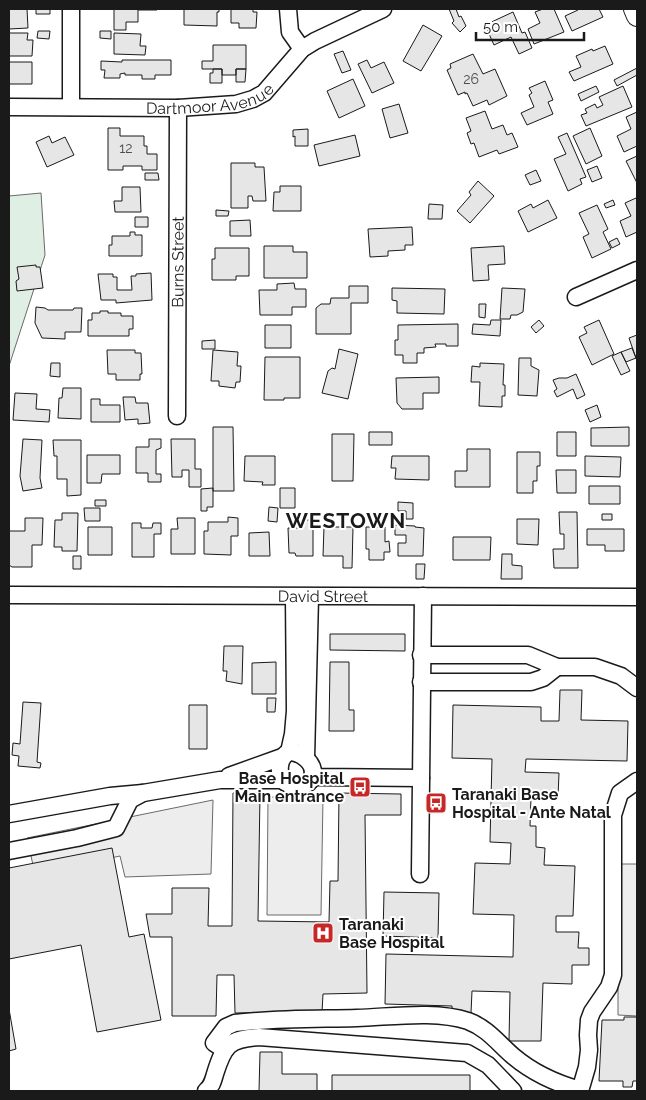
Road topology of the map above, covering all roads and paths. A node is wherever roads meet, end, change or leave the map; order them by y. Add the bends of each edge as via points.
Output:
1 (71, 9) edge
2 (288, 9) edge
3 (383, 9) edge
4 (634, 9) edge
5 (637, 16) edge
6 (302, 49) junction
7 (9, 107) edge
8 (71, 107) junction
9 (178, 108) junction
10 (637, 270) edge
11 (576, 297) dead end
12 (177, 416) dead end
13 (9, 595) edge
14 (423, 596) junction
15 (302, 597) junction
16 (637, 597) edge
17 (421, 656) junction
18 (556, 667) junction
19 (421, 682) junction
20 (637, 688) edge
21 (285, 754) junction
22 (306, 758) junction
23 (313, 773) junction
24 (421, 778) junction
25 (220, 780) junction
26 (282, 780) junction
27 (637, 781) edge
28 (143, 793) junction
29 (9, 814) edge
30 (9, 851) edge
31 (420, 874) dead end
32 (225, 1050) junction
33 (206, 1091) edge
34 (513, 1091) edge
35 (580, 1091) edge

1 - 8 street
2 - 6 street via 290,32
3 - 6 street, Dartmoor Avenue via 326,34
4 - 5 main road
6 - 9 street, Dartmoor Avenue via 264,93 254,99 236,104
7 - 8 street, Dartmoor Avenue
8 - 9 street, Dartmoor Avenue
9 - 12 street, Burns Street
10 - 11 street
13 - 15 street, David Street
14 - 15 street, David Street
14 - 16 street, David Street
14 - 17 street
15 - 21 street via 293,734
15 - 22 street
17 - 18 street via 528,656
17 - 19 street
18 - 19 street via 543,678 531,682
18 - 20 street via 595,667 621,676
19 - 24 street
21 - 22 street via 297,753
21 - 25 street
21 - 26 street via 280,769
22 - 23 street
23 - 24 street via 318,777
23 - 26 street via 309,782 303,785 286,784
24 - 31 street
25 - 26 street
25 - 28 street
27 - 35 street via 620,793 613,815 613,975 589,1020 587,1067
28 - 29 street
28 - 30 street via 130,800 116,828
32 - 33 street via 211,1087
32 - 34 street via 242,1038 260,1037 467,1054 488,1065
32 - 35 street via 214,1043 226,1027 235,1023 434,1015 478,1026 530,1069

